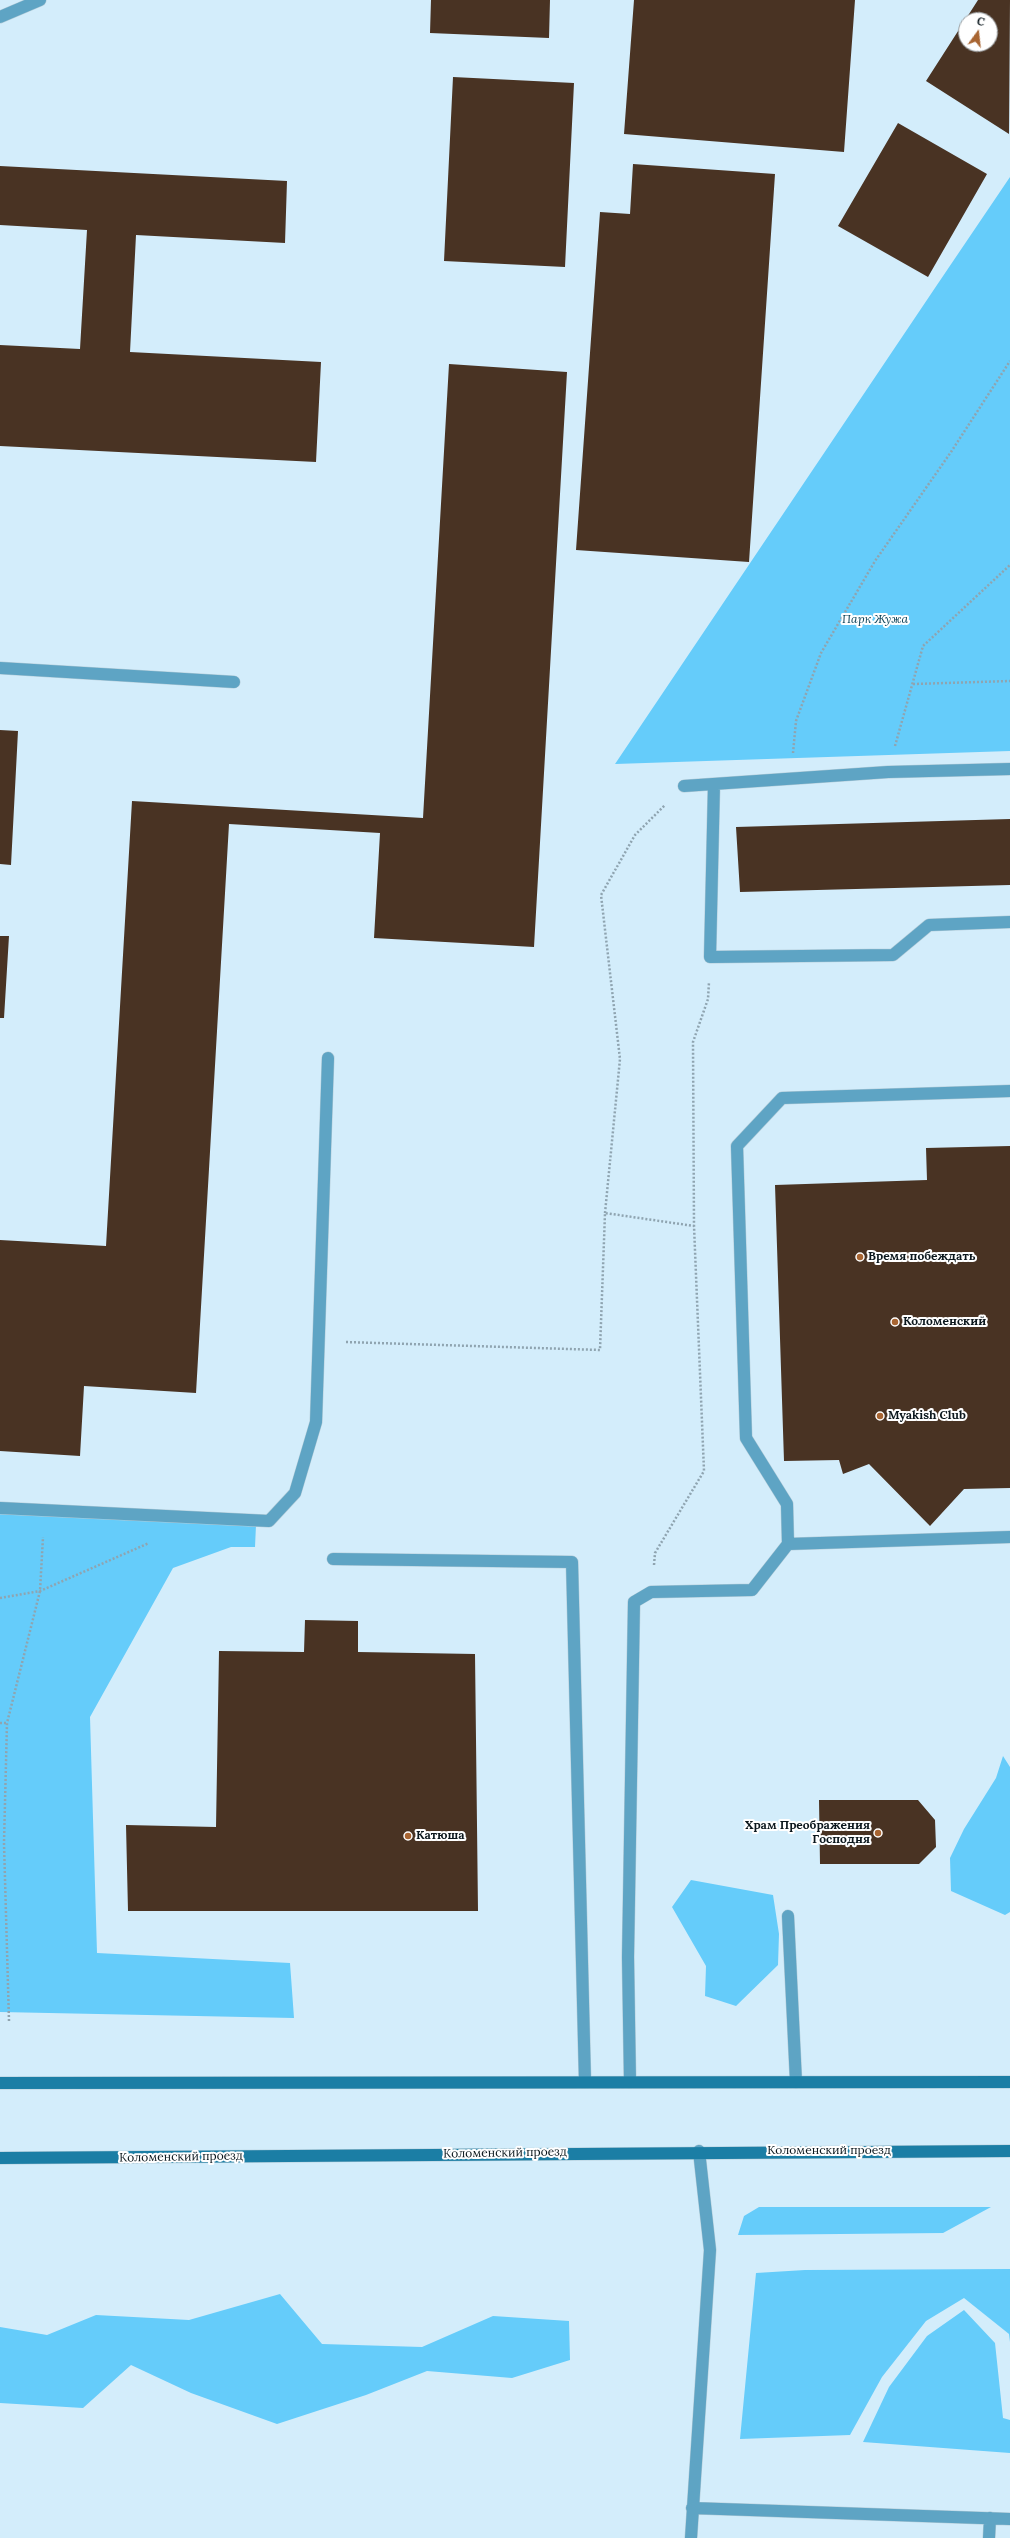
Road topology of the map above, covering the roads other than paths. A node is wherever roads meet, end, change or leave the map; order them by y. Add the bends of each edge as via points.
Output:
1 (40, 0) edge
2 (0, 17) edge
3 (0, 668) edge
4 (234, 682) dead end
5 (1010, 769) edge
6 (714, 784) junction
7 (684, 786) road end
8 (1010, 922) edge
9 (328, 1058) dead end
10 (1010, 1091) edge
11 (0, 1508) edge
12 (1010, 1537) edge
13 (788, 1544) junction
14 (333, 1559) dead end
15 (788, 1916) dead end
16 (585, 2082) junction
17 (630, 2082) junction
18 (796, 2082) junction
19 (1010, 2082) edge
20 (0, 2083) edge
21 (1010, 2151) edge
22 (699, 2152) junction
23 (0, 2158) edge
24 (692, 2508) junction
25 (990, 2518) junction
26 (1010, 2519) edge
27 (691, 2538) edge
28 (989, 2538) edge

1 - 2 lane
3 - 4 lane
5 - 6 lane via 888,772
6 - 7 lane
6 - 8 lane via 710,957 893,956 929,925
9 - 11 lane via 316,1422 294,1493 269,1521
10 - 13 lane via 782,1098 737,1146 746,1438 787,1504
12 - 13 lane
13 - 17 lane via 752,1590 651,1592 634,1602 628,1957
14 - 16 lane via 572,1562
15 - 18 lane
16 - 17 main road
16 - 20 main road
17 - 18 main road
18 - 19 main road
21 - 22 main road, Коломенский проезд
22 - 23 main road, Коломенский проезд
22 - 24 lane via 710,2250
24 - 25 lane
24 - 27 lane
25 - 26 lane
25 - 28 lane

